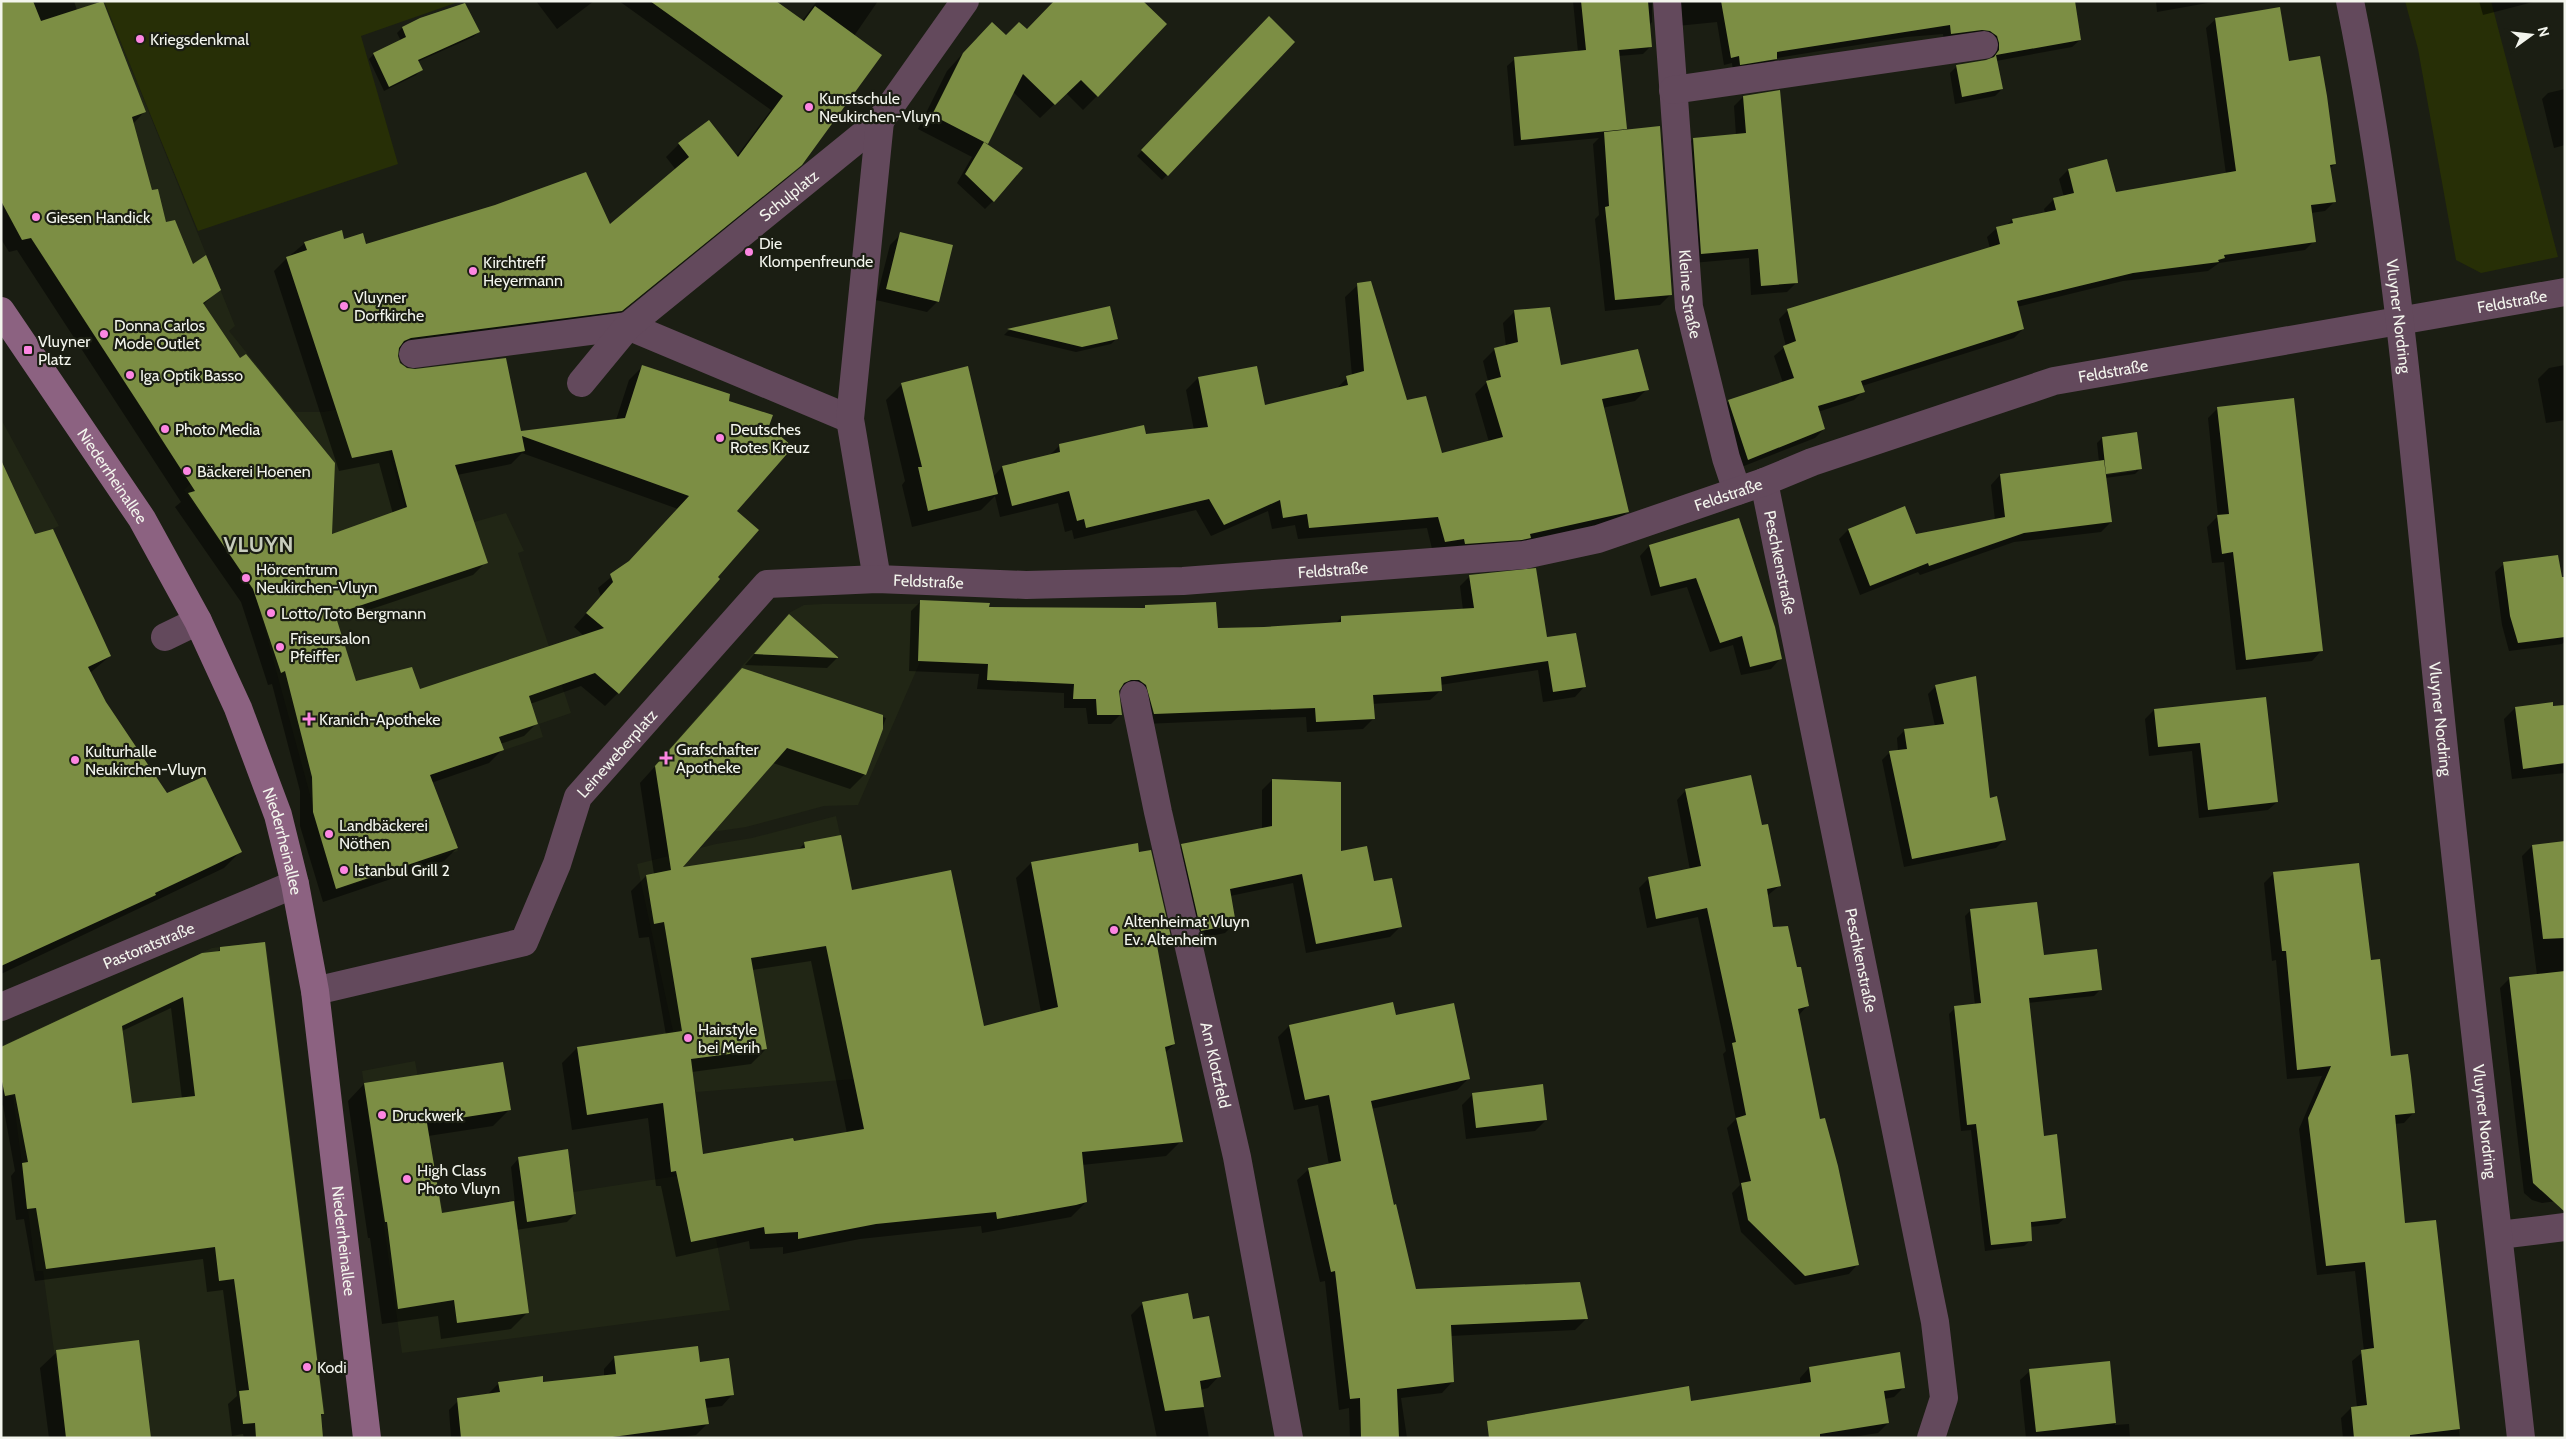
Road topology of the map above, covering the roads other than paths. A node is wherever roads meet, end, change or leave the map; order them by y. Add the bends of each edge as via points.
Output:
1 (965, 1) edge
2 (1667, 1) edge
3 (2350, 1) edge
4 (1984, 45) dead end
5 (1673, 90) junction
6 (880, 121) junction
7 (2565, 292) edge
8 (1, 311) edge
9 (2401, 321) junction
10 (628, 326) junction
11 (413, 354) dead end
12 (581, 383) dead end
13 (850, 419) junction
14 (1764, 482) junction
15 (1737, 491) junction
16 (877, 579) junction
17 (198, 620) junction
18 (165, 637) dead end
19 (1134, 695) dead end
20 (295, 884) junction
21 (315, 990) junction
22 (1, 1007) edge
23 (2565, 1227) edge
24 (2499, 1236) junction
25 (367, 1438) edge
26 (1289, 1438) edge
27 (1931, 1438) edge
28 (2521, 1438) edge

1 - 6 street, Schulplatz
2 - 5 street, Kleine Straße
3 - 9 street, Vluyner Nordring via 2366,76
4 - 5 street
5 - 15 street, Kleine Straße via 1689,308
6 - 10 street, Schulplatz
6 - 13 street, Schulplatz
7 - 9 street, Feldstraße
8 - 17 main road, Niederrheinallee via 142,519
9 - 14 street, Feldstraße via 2054,381 1812,462
9 - 24 street, Vluyner Nordring via 2450,809
10 - 11 street
10 - 12 street, Schulplatz
10 - 13 street
13 - 16 street, Schulplatz
14 - 15 street, Feldstraße
14 - 27 street, Peschkenstraße via 1935,1322 1944,1398
15 - 16 street, Feldstraße via 1598,539 1524,555 1183,581 1026,585
16 - 21 street, Leineweberplatz via 767,584 578,797 557,864 524,942
17 - 18 street
17 - 20 main road, Niederrheinallee via 238,708 278,815
19 - 26 street, Am Klotzfeld via 1237,1157
20 - 21 main road, Niederrheinallee
20 - 22 street, Pastoratstraße
21 - 25 main road, Niederrheinallee
23 - 24 street
24 - 28 street, Vluyner Nordring

